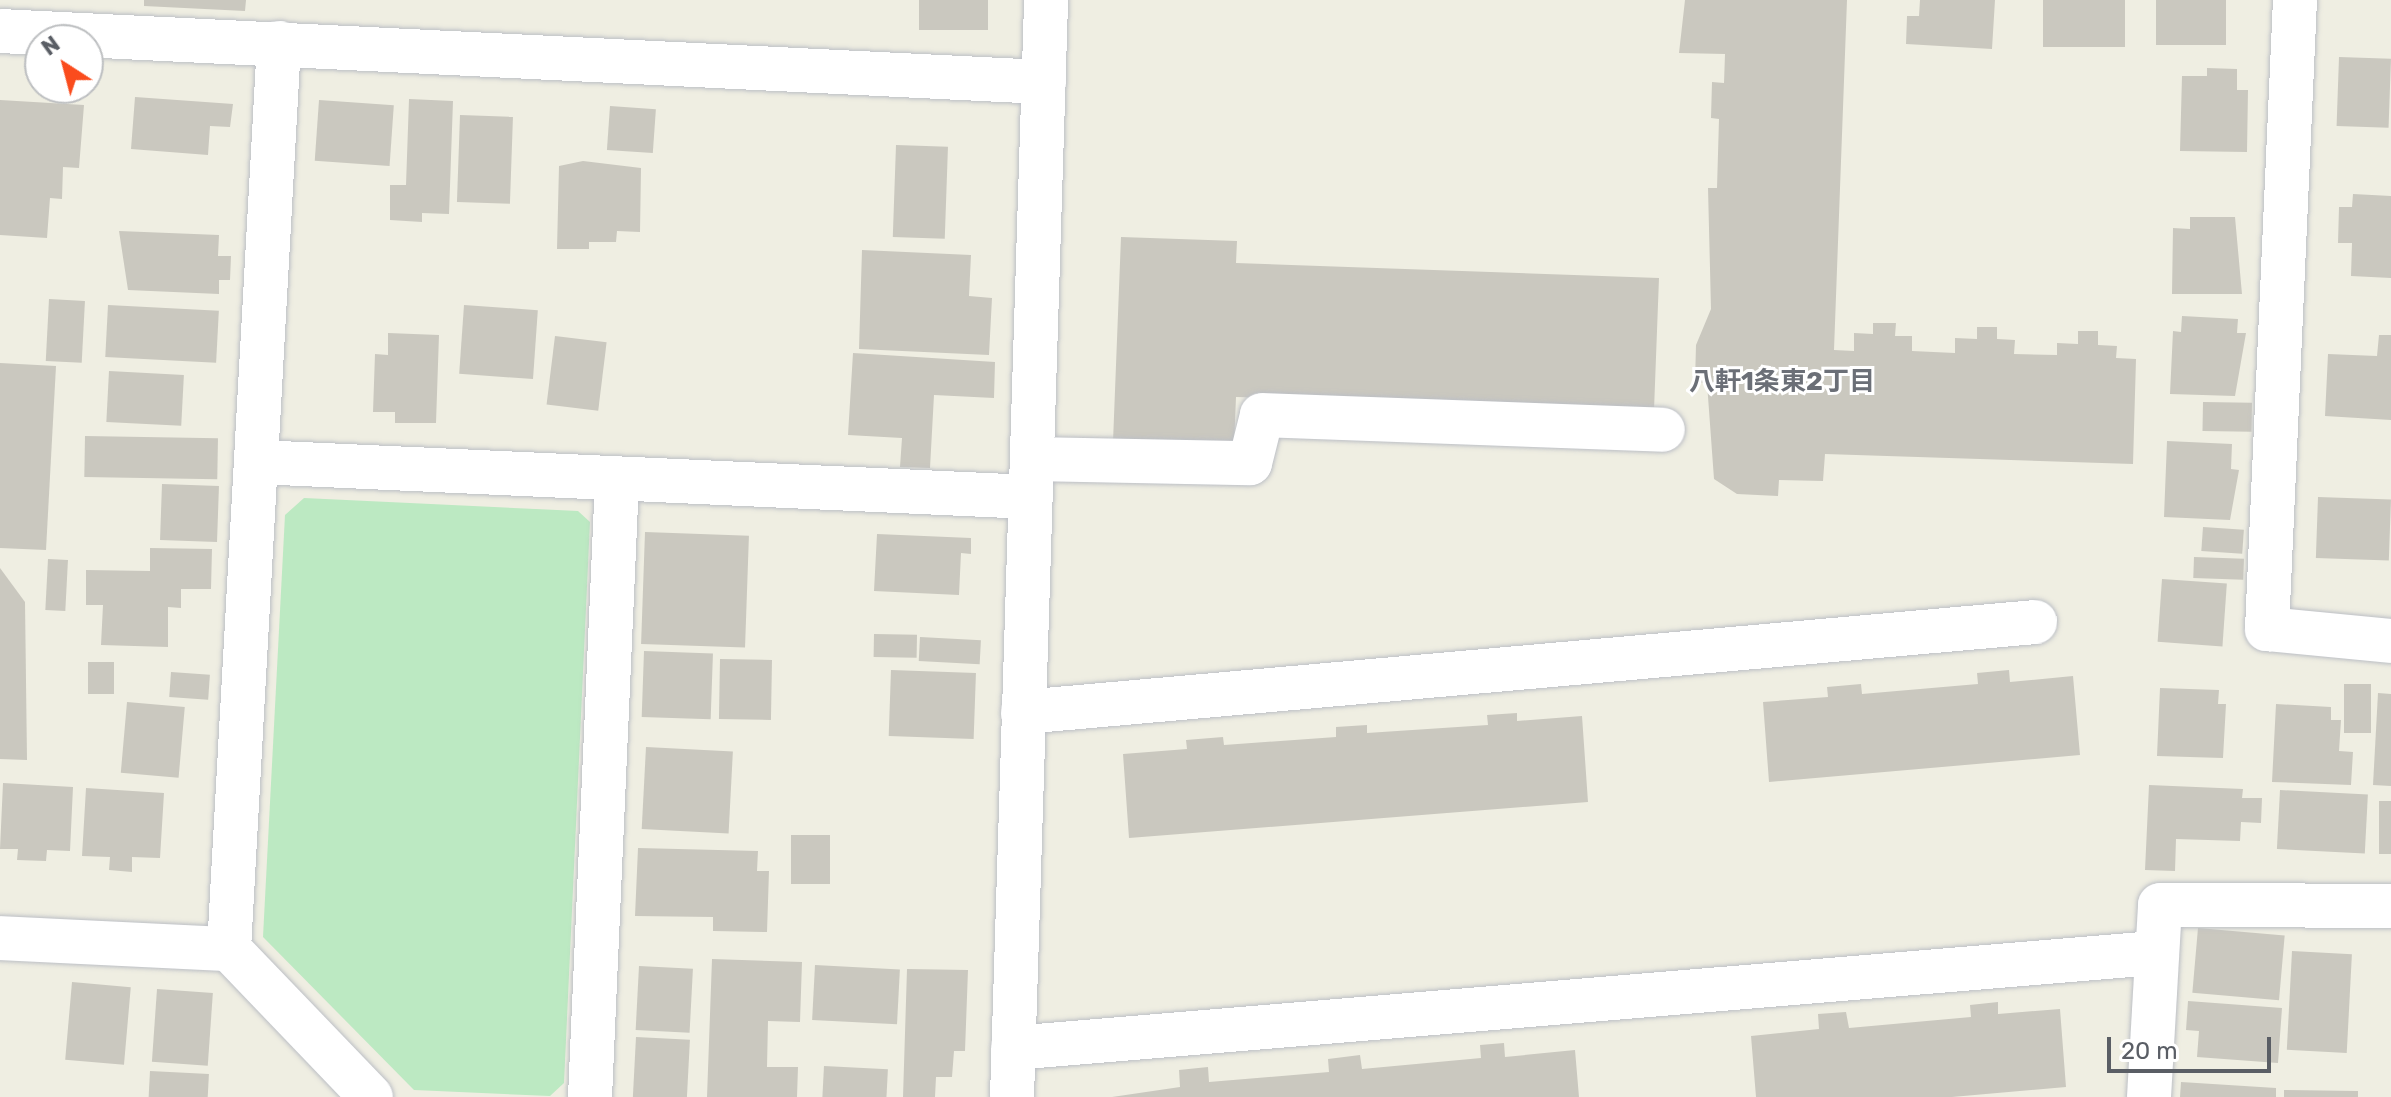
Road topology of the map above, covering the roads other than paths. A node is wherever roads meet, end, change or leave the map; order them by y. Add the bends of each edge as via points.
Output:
1 (1046, 0) edge
2 (2295, 0) edge
3 (91, 17) edge
4 (0, 31) edge
5 (279, 43) junction
6 (1044, 82) junction
7 (1663, 430) dead end
8 (257, 462) junction
9 (1031, 478) junction
10 (617, 481) junction
11 (2035, 622) dead end
12 (2391, 641) edge
13 (1023, 712) junction
14 (2391, 906) edge
15 (0, 938) edge
16 (229, 949) junction
17 (2154, 953) junction
18 (1013, 1048) junction
19 (371, 1097) edge
20 (590, 1097) edge
21 (1012, 1097) edge
22 (2149, 1097) edge

1 - 6 street
2 - 12 street via 2267,629
3 - 4 street
3 - 5 street
5 - 6 street
5 - 8 street
6 - 9 street
7 - 9 street via 1262,415 1250,463
8 - 10 street
8 - 16 street
9 - 10 street
9 - 13 street
10 - 20 street
11 - 13 street
13 - 18 street
14 - 17 street via 2160,905
15 - 16 street
16 - 19 street
17 - 18 street
17 - 22 street
18 - 21 street

